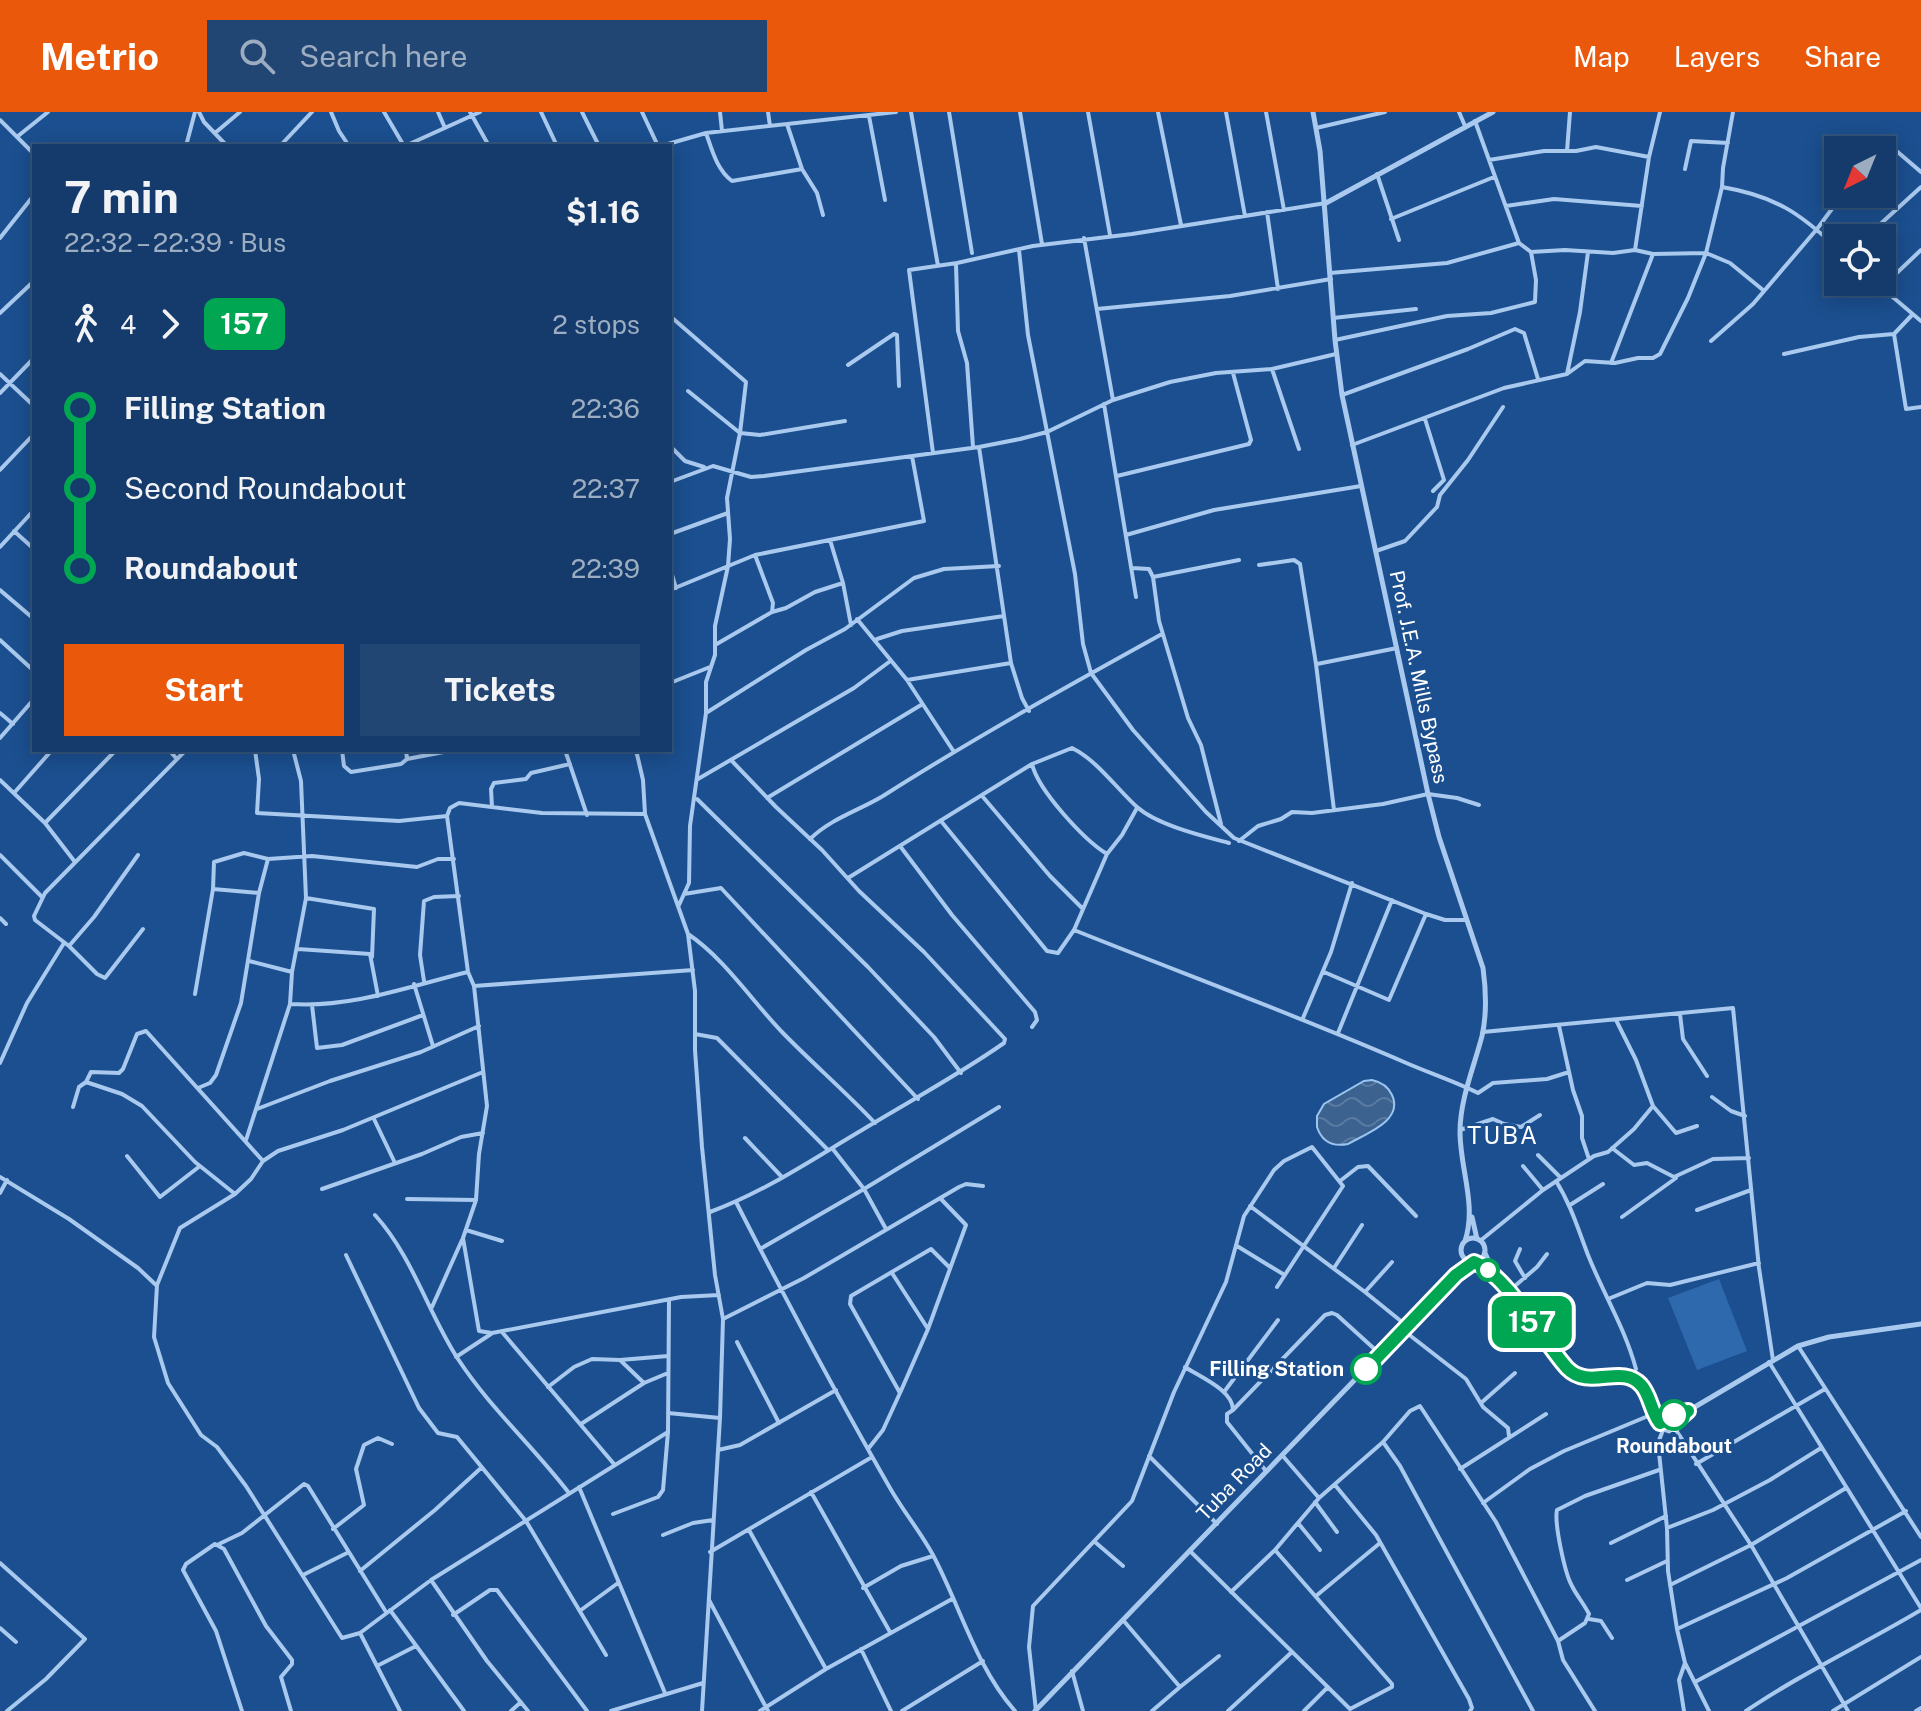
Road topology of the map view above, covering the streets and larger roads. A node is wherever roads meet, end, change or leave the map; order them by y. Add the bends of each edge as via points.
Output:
1 (48, 112) edge
2 (197, 112) edge
3 (240, 112) edge
4 (312, 112) edge
5 (331, 112) edge
6 (384, 112) edge
7 (438, 112) edge
8 (480, 112) edge
9 (541, 112) edge
10 (582, 112) edge
11 (642, 112) edge
12 (720, 112) edge
13 (768, 112) edge
14 (896, 112) edge
15 (911, 112) edge
16 (949, 112) edge
17 (1020, 112) edge
18 (1088, 112) edge
19 (1158, 112) edge
20 (1226, 112) edge
21 (1266, 112) edge
22 (1313, 112) edge
23 (1385, 112) edge
24 (1459, 112) edge
25 (1493, 112) edge
26 (1570, 112) edge
27 (1660, 112) edge
28 (1733, 112) edge
29 (1365, 114) edge
30 (470, 115) edge
31 (869, 116) junction
32 (0, 120) edge
33 (1475, 121) junction
34 (787, 124) junction
35 (770, 126) junction
36 (1465, 126) junction
37 (445, 128) junction
38 (1316, 128) junction
39 (722, 131) junction
40 (215, 133) junction
41 (706, 133) junction
42 (18, 136) junction
43 (1728, 143) junction
44 (187, 144) edge
45 (225, 144) edge
46 (282, 144) edge
47 (348, 144) edge
48 (403, 144) edge
49 (409, 144) edge
50 (488, 144) edge
51 (556, 144) edge
52 (598, 144) edge
53 (658, 144) edge
54 (666, 144) edge
55 (1567, 151) junction
56 (1896, 151) edge
57 (32, 152) edge
58 (1649, 157) junction
59 (1489, 160) junction
60 (802, 169) junction
61 (1685, 169) dead end
62 (1921, 172) edge
63 (1377, 174) junction
64 (1494, 177) junction
65 (1722, 187) junction
66 (1921, 187) edge
67 (32, 198) edge
68 (885, 200) dead end
69 (1326, 203) junction
70 (1506, 206) junction
71 (1642, 206) junction
72 (1833, 208) edge
73 (1284, 210) junction
74 (1267, 212) junction
75 (823, 215) dead end
76 (1245, 216) junction
77 (1391, 219) junction
78 (1880, 224) edge
79 (1181, 225) junction
80 (1817, 229) junction
81 (1110, 235) junction
82 (1824, 236) edge
83 (0, 238) edge
84 (1084, 238) junction
85 (1399, 240) dead end
86 (1519, 243) junction
87 (1042, 244) junction
88 (1019, 250) junction
89 (1635, 250) junction
90 (1921, 250) edge
91 (1531, 252) junction
92 (1588, 252) junction
93 (972, 253) dead end
94 (1706, 253) junction
95 (1653, 254) junction
96 (957, 263) junction
97 (938, 266) junction
98 (1896, 273) edge
99 (1330, 276) junction
100 (32, 283) edge
101 (1278, 289) junction
102 (1763, 290) junction
103 (1891, 296) edge
104 (1097, 309) junction
105 (1416, 309) dead end
106 (0, 313) edge
107 (1912, 315) junction
108 (672, 318) edge
109 (1333, 318) junction
110 (1921, 321) edge
111 (1894, 334) junction
112 (1335, 340) junction
113 (1711, 341) dead end
114 (1336, 354) junction
115 (1784, 354) dead end
116 (32, 360) edge
117 (1611, 363) junction
118 (848, 365) dead end
119 (1272, 369) junction
120 (1233, 373) junction
121 (0, 374) edge
122 (1567, 374) junction
123 (1538, 379) junction
124 (10, 383) junction
125 (899, 386) dead end
126 (688, 391) dead end
127 (0, 393) edge
128 (1342, 395) junction
129 (1113, 400) junction
130 (32, 404) edge
131 (1104, 404) junction
132 (1503, 407) dead end
133 (1921, 407) edge
134 (1425, 419) junction
135 (845, 421) dead end
136 (1047, 432) junction
137 (740, 433) junction
138 (32, 436) edge
139 (1352, 445) junction
140 (976, 447) junction
141 (672, 448) edge
142 (1299, 449) dead end
143 (933, 453) junction
144 (912, 456) junction
145 (707, 468) junction
146 (0, 470) edge
147 (733, 470) junction
148 (1117, 476) junction
149 (672, 481) edge
150 (1361, 486) junction
151 (1433, 491) dead end
152 (32, 512) edge
153 (728, 513) junction
154 (14, 531) junction
155 (672, 533) edge
156 (1126, 535) junction
157 (830, 540) junction
158 (0, 547) edge
159 (32, 547) edge
160 (1376, 551) junction
161 (755, 555) junction
162 (1239, 560) dead end
163 (1259, 565) dead end
164 (728, 566) junction
165 (999, 566) junction
166 (1132, 568) junction
167 (1153, 577) junction
168 (843, 583) junction
169 (673, 589) edge
170 (0, 590) edge
171 (1136, 597) dead end
172 (772, 612) junction
173 (1004, 616) junction
174 (32, 617) edge
175 (857, 619) junction
176 (851, 625) junction
177 (1162, 634) junction
178 (876, 639) junction
179 (0, 640) edge
180 (715, 645) junction
181 (1397, 648) junction
182 (889, 662) junction
183 (1011, 663) junction
184 (1316, 664) junction
185 (710, 667) junction
186 (32, 669) edge
187 (1091, 673) junction
188 (907, 680) junction
189 (672, 682) edge
190 (32, 701) edge
191 (921, 705) junction
192 (1029, 711) junction
193 (0, 713) edge
194 (706, 713) junction
195 (13, 724) junction
196 (0, 738) edge
197 (50, 752) edge
198 (114, 752) edge
199 (171, 752) edge
200 (184, 752) edge
201 (255, 752) edge
202 (294, 752) edge
203 (342, 752) edge
204 (406, 752) edge
205 (444, 752) edge
206 (566, 752) edge
207 (636, 752) edge
208 (954, 752) junction
209 (176, 758) junction
210 (407, 759) junction
211 (732, 761) junction
212 (570, 764) junction
213 (1032, 764) junction
214 (698, 779) junction
215 (0, 780) edge
216 (14, 793) junction
217 (1428, 794) junction
218 (982, 796) junction
219 (767, 798) junction
220 (696, 799) junction
221 (1479, 805) dead end
222 (492, 807) junction
223 (1137, 807) junction
224 (1334, 810) junction
225 (645, 814) junction
226 (587, 815) junction
227 (447, 816) junction
228 (302, 817) junction
229 (941, 821) junction
230 (45, 823) junction
231 (1222, 826) junction
232 (810, 839) junction
233 (1239, 841) junction
234 (1229, 843) dead end
235 (900, 846) junction
236 (1107, 854) junction
237 (0, 855) edge
238 (138, 855) dead end
239 (303, 857) junction
240 (268, 859) junction
241 (454, 859) junction
242 (75, 862) junction
243 (848, 878) junction
244 (1352, 883) junction
245 (213, 889) junction
246 (259, 893) junction
247 (684, 894) junction
248 (459, 896) junction
249 (42, 897) junction
250 (306, 898) junction
251 (1392, 900) junction
252 (679, 905) junction
253 (1082, 908) junction
254 (1426, 914) junction
255 (0, 918) edge
256 (1467, 920) junction
257 (6, 924) dead end
258 (143, 929) dead end
259 (1074, 930) junction
260 (688, 934) junction
261 (66, 944) junction
262 (298, 949) junction
263 (372, 957) junction
264 (249, 961) junction
265 (693, 970) junction
266 (292, 972) junction
267 (468, 972) junction
268 (1324, 972) junction
269 (424, 982) junction
270 (414, 984) junction
271 (474, 986) junction
272 (1356, 987) junction
273 (195, 994) dead end
274 (378, 996) junction
275 (290, 1004) junction
276 (312, 1005) junction
277 (1680, 1014) junction
278 (423, 1015) junction
279 (1303, 1018) junction
280 (1616, 1021) junction
281 (479, 1026) junction
282 (1559, 1026) junction
283 (1032, 1027) dead end
284 (1483, 1032) junction
285 (1338, 1033) junction
286 (695, 1034) junction
287 (433, 1046) junction
288 (0, 1063) edge
289 (484, 1072) junction
290 (1569, 1072) junction
291 (961, 1073) junction
292 (1707, 1076) dead end
293 (86, 1082) junction
294 (1468, 1086) junction
295 (198, 1088) junction
296 (1712, 1097) dead end
297 (918, 1099) junction
298 (1653, 1106) junction
299 (73, 1107) dead end
300 (999, 1107) dead end
301 (256, 1110) junction
302 (1540, 1115) dead end
303 (1745, 1116) junction
304 (374, 1118) junction
305 (875, 1123) junction
306 (1697, 1126) dead end
307 (1460, 1130) junction
308 (483, 1133) junction
309 (745, 1138) dead end
310 (246, 1140) junction
311 (1612, 1148) junction
312 (830, 1149) junction
313 (1538, 1155) dead end
314 (127, 1156) dead end
315 (1749, 1158) junction
316 (1589, 1159) junction
317 (263, 1161) junction
318 (395, 1163) junction
319 (200, 1166) junction
320 (1523, 1166) dead end
321 (781, 1176) junction
322 (1678, 1176) junction
323 (0, 1177) edge
324 (7, 1180) junction
325 (1558, 1180) junction
326 (1340, 1181) junction
327 (1603, 1184) dead end
328 (983, 1186) dead end
329 (322, 1189) dead end
330 (864, 1189) junction
331 (1543, 1190) junction
332 (1751, 1190) junction
333 (0, 1193) edge
334 (235, 1194) junction
335 (407, 1199) dead end
336 (941, 1199) junction
337 (476, 1200) junction
338 (735, 1201) junction
339 (1570, 1205) junction
340 (1250, 1206) junction
341 (1697, 1210) dead end
342 (710, 1212) junction
343 (1471, 1213) junction
344 (375, 1215) dead end
345 (1416, 1216) dead end
346 (1622, 1217) dead end
347 (1362, 1225) dead end
348 (886, 1229) junction
349 (465, 1230) junction
350 (463, 1238) junction
351 (1479, 1240) junction
352 (502, 1241) dead end
353 (1465, 1241) junction
354 (1237, 1246) junction
355 (1303, 1246) junction
356 (760, 1249) junction
357 (1520, 1249) dead end
358 (1485, 1253) junction
359 (1547, 1254) dead end
360 (346, 1255) dead end
361 (1462, 1255) junction
362 (1392, 1262) dead end
363 (1473, 1262) junction
364 (1759, 1263) junction
365 (949, 1267) junction
366 (1334, 1268) junction
367 (892, 1273) junction
368 (1283, 1274) junction
369 (1456, 1275) junction
370 (1495, 1276) junction
371 (1525, 1278) junction
372 (157, 1285) junction
373 (1277, 1287) dead end
374 (783, 1289) junction
375 (1365, 1292) junction
376 (1508, 1292) junction
377 (719, 1295) junction
378 (1608, 1299) junction
379 (669, 1300) junction
380 (432, 1307) junction
381 (723, 1319) junction
382 (1278, 1320) dead end
383 (1921, 1324) edge
384 (1405, 1328) junction
385 (928, 1329) junction
386 (501, 1331) junction
387 (492, 1333) junction
388 (737, 1342) dead end
389 (1798, 1346) junction
390 (1380, 1354) junction
391 (668, 1356) junction
392 (456, 1357) junction
393 (620, 1360) junction
394 (1771, 1361) junction
395 (1185, 1367) junction
396 (1636, 1369) dead end
397 (668, 1373) junction
398 (1515, 1373) dead end
399 (644, 1383) junction
400 (548, 1387) junction
401 (1826, 1388) junction
402 (836, 1390) junction
403 (1646, 1390) junction
404 (1224, 1392) junction
405 (900, 1393) junction
406 (1481, 1403) junction
407 (1796, 1407) junction
408 (1233, 1410) junction
409 (1688, 1411) junction
410 (668, 1413) junction
411 (1546, 1414) dead end
412 (1653, 1414) junction
413 (1668, 1417) junction
414 (720, 1418) junction
415 (779, 1423) junction
416 (1660, 1423) junction
417 (581, 1424) junction
418 (1670, 1428) junction
419 (668, 1432) junction
420 (1509, 1436) junction
421 (1383, 1442) junction
422 (392, 1444) dead end
423 (1821, 1448) junction
424 (868, 1449) junction
425 (718, 1450) junction
426 (1282, 1455) junction
427 (1149, 1456) junction
428 (872, 1457) junction
429 (614, 1464) junction
430 (1696, 1464) junction
431 (481, 1468) junction
432 (1460, 1469) junction
433 (1660, 1470) junction
434 (1266, 1471) junction
435 (1335, 1485) junction
436 (579, 1487) junction
437 (1846, 1488) junction
438 (811, 1492) junction
439 (569, 1493) junction
440 (1317, 1500) junction
441 (1483, 1503) junction
442 (1724, 1504) junction
443 (1906, 1511) junction
444 (613, 1514) dead end
445 (266, 1516) junction
446 (1666, 1516) junction
447 (713, 1520) junction
448 (526, 1521) junction
449 (1298, 1523) junction
450 (1217, 1524) junction
451 (1667, 1528) junction
452 (333, 1529) junction
453 (749, 1530) junction
454 (1873, 1531) junction
455 (1337, 1532) dead end
456 (663, 1535) dead end
457 (1921, 1537) edge
458 (1095, 1542) junction
459 (1380, 1543) junction
460 (1611, 1543) dead end
461 (219, 1544) junction
462 (1751, 1545) junction
463 (1275, 1550) junction
464 (1320, 1550) dead end
465 (1190, 1551) junction
466 (710, 1552) junction
467 (348, 1553) junction
468 (933, 1556) junction
469 (1921, 1560) edge
470 (1667, 1561) junction
471 (0, 1563) edge
472 (1123, 1566) dead end
473 (360, 1571) junction
474 (1898, 1574) junction
475 (303, 1575) junction
476 (431, 1580) junction
477 (1627, 1580) dead end
478 (618, 1583) junction
479 (1670, 1585) junction
480 (1772, 1585) junction
481 (863, 1588) junction
482 (1231, 1592) junction
483 (1316, 1596) junction
484 (709, 1599) junction
485 (952, 1599) junction
486 (1921, 1609) edge
487 (388, 1610) junction
488 (581, 1611) junction
489 (453, 1615) junction
490 (1589, 1619) junction
491 (1123, 1620) junction
492 (1797, 1625) junction
493 (0, 1628) edge
494 (1677, 1629) junction
495 (890, 1632) junction
496 (360, 1633) junction
497 (1612, 1638) dead end
498 (1558, 1641) junction
499 (16, 1642) dead end
500 (416, 1646) junction
501 (861, 1649) junction
502 (1292, 1652) junction
503 (606, 1655) dead end
504 (1219, 1656) dead end
505 (1921, 1657) edge
506 (983, 1661) junction
507 (1685, 1663) junction
508 (377, 1666) junction
509 (1823, 1666) junction
510 (826, 1669) junction
511 (1072, 1671) junction
512 (1695, 1682) junction
513 (703, 1683) junction
514 (1180, 1687) junction
515 (1328, 1687) junction
516 (665, 1693) junction
517 (521, 1702) junction
518 (1844, 1703) junction
519 (767, 1709) edge
520 (1351, 1710) edge
521 (7, 1711) edge
522 (242, 1711) edge
523 (291, 1711) edge
524 (400, 1711) edge
525 (464, 1711) edge
526 (511, 1711) edge
527 (528, 1711) edge
528 (587, 1711) edge
529 (611, 1711) edge
530 (702, 1711) edge
531 (760, 1711) edge
532 (891, 1711) edge
533 (902, 1711) edge
534 (1015, 1711) edge
535 (1035, 1711) edge
536 (1083, 1711) edge
537 (1152, 1711) edge
538 (1228, 1711) edge
539 (1304, 1711) edge
540 (1470, 1711) edge
541 (1533, 1711) edge
542 (1595, 1711) edge
543 (1684, 1711) edge
544 (1709, 1711) edge
545 (1746, 1711) edge
546 (1833, 1711) edge
547 (1848, 1711) edge

1 - 42 street
2 - 40 street
2 - 44 street
3 - 40 street
4 - 46 street
5 - 47 street
6 - 48 street
7 - 37 street
8 - 30 street
9 - 51 street
10 - 52 street
11 - 53 street
12 - 39 street
13 - 35 street
14 - 31 street
15 - 97 street
16 - 93 street
17 - 87 street
18 - 81 street
19 - 79 street
20 - 76 street
21 - 73 street
22 - 38 street, Prof. J.E.A. Mills Bypass
23 - 29 street
24 - 36 street
25 - 33 street
26 - 55 street
27 - 58 street
28 - 43 street
29 - 38 street
30 - 37 street
30 - 50 street
31 - 34 street
31 - 68 street
32 - 42 street
33 - 36 street
33 - 59 street
34 - 35 street
34 - 60 street
35 - 39 street
36 - 63 street
37 - 49 street
38 - 69 street, Prof. J.E.A. Mills Bypass
39 - 41 street
40 - 45 street
41 - 54 street
41 - 60 street via 732,181
42 - 57 street
43 - 61 street via 1691,141
43 - 65 street
55 - 58 street via 1606,147
55 - 59 street
56 - 62 street
58 - 71 street
59 - 64 street
60 - 75 street
63 - 69 street
63 - 77 street
64 - 70 street
64 - 77 street
65 - 80 street via 1747,191 1799,213
65 - 94 street
66 - 78 street
67 - 83 street
69 - 73 street
69 - 99 street, Prof. J.E.A. Mills Bypass
70 - 71 street via 1554,199
70 - 86 street
71 - 89 street
72 - 80 street
73 - 74 street
74 - 76 street
74 - 101 street
76 - 79 street
77 - 85 street
79 - 81 street
80 - 82 street
80 - 102 street
81 - 84 street
84 - 87 street
84 - 104 street
86 - 91 street
86 - 99 street via 1447,263
87 - 88 street
88 - 96 street
88 - 136 street via 1028,335
89 - 92 street
89 - 95 street
90 - 98 street
91 - 92 street
91 - 112 street via 1537,298 1532,304
92 - 122 street
94 - 95 street
94 - 102 street via 1730,263
94 - 117 street via 1660,354
95 - 117 street
96 - 97 street
96 - 140 street via 958,331
97 - 143 street via 909,270
99 - 101 street
99 - 109 street, Prof. J.E.A. Mills Bypass
100 - 106 street
101 - 104 street
102 - 113 street
103 - 107 street
104 - 129 street
105 - 109 street
107 - 110 street
107 - 111 street
108 - 137 street via 746,382
109 - 112 street, Prof. J.E.A. Mills Bypass
111 - 115 street
111 - 133 street via 1906,409
112 - 114 street, Prof. J.E.A. Mills Bypass
114 - 119 street
114 - 128 street, Prof. J.E.A. Mills Bypass
116 - 124 street
117 - 122 street via 1585,361
118 - 125 street via 897,335
119 - 120 street
119 - 142 street
120 - 129 street via 1170,382
120 - 148 street via 1249,444
121 - 124 street
122 - 123 street
123 - 128 street via 1524,333 1515,329
123 - 134 street
124 - 127 street
124 - 130 street
126 - 137 street
128 - 139 street, Prof. J.E.A. Mills Bypass
129 - 131 street
131 - 136 street
131 - 148 street
132 - 160 street via 1440,495 1437,507 1405,541
134 - 139 street
134 - 151 street via 1444,480
135 - 137 street via 760,435
136 - 140 street
136 - 187 street
137 - 147 street
138 - 146 street
139 - 150 street, Prof. J.E.A. Mills Bypass
140 - 143 street
140 - 165 street
141 - 145 street via 685,461
143 - 144 street
144 - 147 street via 764,476
144 - 157 street via 924,521
145 - 147 street
145 - 149 street
147 - 153 street
148 - 156 street
150 - 156 street via 1214,510
150 - 160 street, Prof. J.E.A. Mills Bypass
152 - 154 street
153 - 155 street
153 - 164 street
154 - 158 street
154 - 159 street
156 - 166 street
157 - 161 street
157 - 168 street
160 - 181 street, Prof. J.E.A. Mills Bypass
161 - 164 street
161 - 172 street
162 - 167 street
163 - 184 street via 1294,560 1300,564
164 - 169 street
164 - 180 street
165 - 173 street
165 - 175 street via 944,569 914,578
166 - 167 street via 1149,569
166 - 171 street
167 - 177 street
168 - 172 street
168 - 176 street
170 - 174 street
172 - 180 street
173 - 178 street
173 - 183 street
175 - 176 street
175 - 178 street
176 - 194 street
177 - 187 street
177 - 231 street via 1201,745
178 - 182 street
179 - 186 street
180 - 185 street
181 - 184 street
181 - 217 street, Prof. J.E.A. Mills Bypass
182 - 188 street
182 - 211 street
183 - 188 street
183 - 192 street
184 - 224 street
185 - 189 street
185 - 194 street
187 - 192 street
187 - 231 street via 1133,730
188 - 191 street
190 - 195 street
191 - 208 street
191 - 219 street
192 - 208 street
193 - 195 street
194 - 214 street
195 - 196 street
197 - 216 street
198 - 230 street
199 - 209 street
200 - 209 street
201 - 228 street via 257,813
202 - 228 street
203 - 210 street via 344,766 351,772
204 - 210 street
205 - 210 street
206 - 212 street
207 - 225 street
208 - 232 street via 861,810 835,819
209 - 242 street
211 - 214 street
211 - 219 street
212 - 222 street via 494,783
212 - 226 street
213 - 218 street
213 - 223 street via 1072,748
213 - 236 street via 1039,783 1084,836
214 - 220 street
215 - 216 street
216 - 230 street
217 - 221 street
217 - 224 street
217 - 256 street, Prof. J.E.A. Mills Bypass
218 - 229 street
218 - 253 street
219 - 232 street
220 - 247 street
220 - 291 street via 868,967
222 - 226 street
222 - 227 street via 459,803
223 - 234 street
223 - 236 street
224 - 233 street via 1292,812 1258,826
225 - 226 street
225 - 252 street
227 - 228 street via 399,821
227 - 241 street
228 - 239 street
229 - 235 street
229 - 259 street via 1047,951 1058,953
230 - 242 street
231 - 233 street
232 - 243 street
233 - 244 street
235 - 243 street
235 - 283 street via 1035,1012
236 - 253 street
237 - 249 street
238 - 261 street via 94,917
239 - 240 street
239 - 241 street via 417,867
239 - 250 street
240 - 245 street via 244,853 214,862
240 - 246 street
241 - 248 street
242 - 249 street
243 - 291 street via 1005,1039
244 - 251 street
244 - 268 street
245 - 246 street
245 - 273 street
246 - 264 street
247 - 252 street
247 - 297 street via 721,888
248 - 267 street
248 - 269 street via 424,901
249 - 261 street via 35,920
250 - 262 street
250 - 263 street via 374,909
251 - 254 street
251 - 272 street
252 - 260 street
253 - 259 street
254 - 256 street
254 - 272 street via 1392,997 1386,1000
255 - 257 street
256 - 284 street, Prof. J.E.A. Mills Bypass via 1483,968
258 - 261 street via 105,978
259 - 279 street
260 - 265 street
260 - 305 street
261 - 288 street via 27,1003
262 - 263 street
262 - 266 street
263 - 274 street
264 - 266 street
264 - 295 street via 221,1064 210,1083
265 - 271 street
265 - 286 street
266 - 275 street
267 - 269 street
267 - 271 street
268 - 272 street
268 - 279 street
269 - 270 street
270 - 274 street
270 - 278 street
271 - 281 street
272 - 285 street
274 - 276 street
275 - 276 street
275 - 301 street
276 - 278 street via 317,1048 342,1045
277 - 280 street
277 - 292 street via 1683,1039
277 - 303 street via 1733,1008
278 - 287 street
279 - 285 street
280 - 282 street
280 - 298 street
281 - 287 street
281 - 289 street
282 - 284 street
282 - 290 street
284 - 294 street, Prof. J.E.A. Mills Bypass
285 - 294 street
286 - 312 street via 717,1038
286 - 342 street
287 - 301 street
289 - 304 street
289 - 308 street
290 - 294 street via 1493,1083 1478,1093
290 - 316 street
291 - 297 street
293 - 295 street via 91,1072 119,1073 137,1034 146,1031
293 - 299 street
293 - 319 street via 142,1106
294 - 307 street, Prof. J.E.A. Mills Bypass
295 - 310 street
296 - 303 street
297 - 305 street
298 - 306 street via 1676,1133
298 - 311 street
300 - 330 street
301 - 310 street
302 - 307 street via 1521,1127 1493,1119
303 - 315 street
304 - 317 street
304 - 318 street
305 - 312 street
307 - 343 street, Prof. J.E.A. Mills Bypass
308 - 318 street
308 - 337 street
309 - 321 street
310 - 317 street
311 - 316 street
311 - 322 street via 1634,1165 1647,1163
312 - 321 street
312 - 330 street
313 - 325 street
314 - 319 street via 160,1197
315 - 322 street via 1713,1159
315 - 332 street
316 - 325 street
317 - 334 street
318 - 329 street
319 - 334 street
320 - 331 street
321 - 338 street
322 - 346 street
323 - 324 street
324 - 333 street
324 - 372 street
325 - 331 street
325 - 339 street
326 - 340 street via 1308,1147 1274,1170
326 - 345 street via 1368,1166
326 - 355 street via 1343,1186
327 - 339 street
328 - 336 street via 966,1184
330 - 348 street
330 - 356 street
331 - 351 street
332 - 341 street
332 - 364 street
334 - 372 street via 180,1228
335 - 337 street
336 - 348 street
336 - 365 street via 966,1225
337 - 349 street
338 - 342 street
338 - 356 street
339 - 378 street
340 - 354 street
340 - 355 street
342 - 377 street
343 - 351 street
343 - 353 street, Prof. J.E.A. Mills Bypass
344 - 380 street via 399,1246
347 - 366 street
348 - 374 street
349 - 350 street
349 - 352 street
350 - 380 street
350 - 387 street via 477,1328
351 - 353 street
351 - 358 street
353 - 361 street
354 - 368 street
354 - 395 street via 1226,1282
355 - 366 street
355 - 368 street
356 - 374 street
357 - 371 street via 1516,1265
358 - 363 street
358 - 370 street
359 - 371 street
360 - 431 street via 419,1408 438,1433 457,1437
361 - 363 street
361 - 369 street
362 - 375 street
363 - 369 street, Tuba Road
363 - 370 street
364 - 378 street via 1670,1285 1647,1283
364 - 394 street
365 - 367 street via 931,1249
365 - 385 street
366 - 375 street
367 - 385 street
367 - 405 street via 851,1296 850,1304
368 - 373 street
369 - 384 street, Tuba Road
370 - 376 street
371 - 376 street
372 - 445 street via 154,1337 168,1383 201,1435 217,1447
374 - 381 street
374 - 402 street
375 - 384 street
376 - 403 street via 1569,1370 1588,1380 1627,1376
377 - 379 street
377 - 381 street
378 - 396 street
379 - 386 street
379 - 391 street
380 - 392 street
381 - 414 street
382 - 404 street
383 - 389 street
384 - 390 street, Tuba Road
384 - 406 street via 1466,1379
385 - 405 street
386 - 387 street
386 - 400 street
387 - 392 street
388 - 415 street
389 - 394 street
389 - 401 street
390 - 408 street via 1337,1315 1325,1315
390 - 426 street, Tuba Road
391 - 393 street
391 - 397 street
392 - 439 street
393 - 399 street
393 - 400 street via 592,1359
394 - 407 street
394 - 409 street
395 - 404 street
395 - 427 street
397 - 399 street
397 - 410 street
398 - 406 street
399 - 417 street
400 - 417 street
401 - 407 street
401 - 443 street
402 - 415 street
402 - 424 street
403 - 412 street
403 - 413 street
404 - 408 street
405 - 424 street
406 - 420 street via 1508,1428
407 - 423 street
407 - 430 street
408 - 434 street via 1227,1422
409 - 413 street
409 - 418 street
410 - 414 street
410 - 419 street
411 - 420 street
412 - 416 street
412 - 441 street via 1564,1451
413 - 416 street
413 - 418 street
414 - 425 street
415 - 425 street via 740,1445
416 - 418 street
417 - 429 street
418 - 430 street
418 - 433 street via 1658,1439
419 - 429 street
419 - 444 street via 662,1494
420 - 432 street
421 - 432 street via 1420,1406
421 - 435 street
421 - 541 street
422 - 452 street via 378,1438 364,1445 356,1469 364,1505
423 - 437 street
423 - 442 street
424 - 428 street
425 - 447 street
426 - 434 street, Tuba Road
426 - 440 street
427 - 450 street
427 - 458 street via 1132,1501
428 - 438 street
428 - 468 street
429 - 436 street
430 - 442 street
431 - 448 street
431 - 473 street
432 - 441 street
433 - 446 street
433 - 490 street via 1557,1510 1556,1533 1568,1578
434 - 450 street, Tuba Road
435 - 440 street
435 - 459 street
436 - 439 street
436 - 478 street
437 - 454 street
437 - 462 street
438 - 453 street
438 - 481 street
439 - 448 street
440 - 449 street
440 - 455 street
441 - 498 street
442 - 451 street
442 - 462 street
443 - 454 street
443 - 457 street
445 - 452 street via 304,1484
445 - 461 street
445 - 475 street
446 - 451 street
446 - 460 street
447 - 456 street
447 - 466 street
448 - 476 street
448 - 488 street
449 - 463 street
449 - 464 street
450 - 465 street, Tuba Road
451 - 470 street
452 - 467 street
453 - 466 street
453 - 510 street
454 - 474 street
454 - 480 street
458 - 472 street
458 - 535 street via 1033,1606 1029,1647
459 - 483 street
459 - 540 street via 1469,1699
461 - 522 street via 183,1570 216,1631
461 - 523 street via 292,1660 281,1677
462 - 479 street
462 - 480 street
463 - 482 street
463 - 483 street
465 - 482 street
465 - 491 street, Tuba Road
466 - 484 street
467 - 473 street
467 - 475 street
468 - 481 street via 901,1566
468 - 485 street
469 - 474 street
470 - 477 street
470 - 479 street
471 - 521 street via 85,1639
473 - 487 street
474 - 486 street
474 - 492 street
475 - 496 street via 342,1638
476 - 487 street
476 - 489 street
478 - 488 street
478 - 516 street
479 - 494 street
480 - 492 street
480 - 494 street
481 - 495 street
482 - 502 street
483 - 520 street via 1392,1684
484 - 513 street
484 - 519 street
485 - 495 street
485 - 506 street
486 - 509 street
487 - 496 street
487 - 500 street
488 - 503 street
489 - 517 street
489 - 528 street via 497,1590
490 - 497 street via 1601,1621
490 - 498 street
491 - 511 street, Tuba Road
491 - 514 street
492 - 509 street
492 - 512 street
493 - 499 street
494 - 507 street
495 - 501 street
496 - 508 street
498 - 542 street via 1563,1660
500 - 508 street
500 - 525 street
501 - 510 street
501 - 532 street
502 - 515 street
502 - 538 street
504 - 514 street
505 - 518 street
506 - 533 street
506 - 534 street
507 - 512 street
507 - 543 street via 1679,1680
508 - 524 street
509 - 518 street
509 - 545 street
510 - 519 street
511 - 535 street, Tuba Road
511 - 536 street
512 - 544 street
513 - 516 street
513 - 530 street
514 - 537 street
515 - 520 street
515 - 539 street
516 - 529 street
517 - 526 street
517 - 527 street
518 - 546 street
518 - 547 street
519 - 531 street

